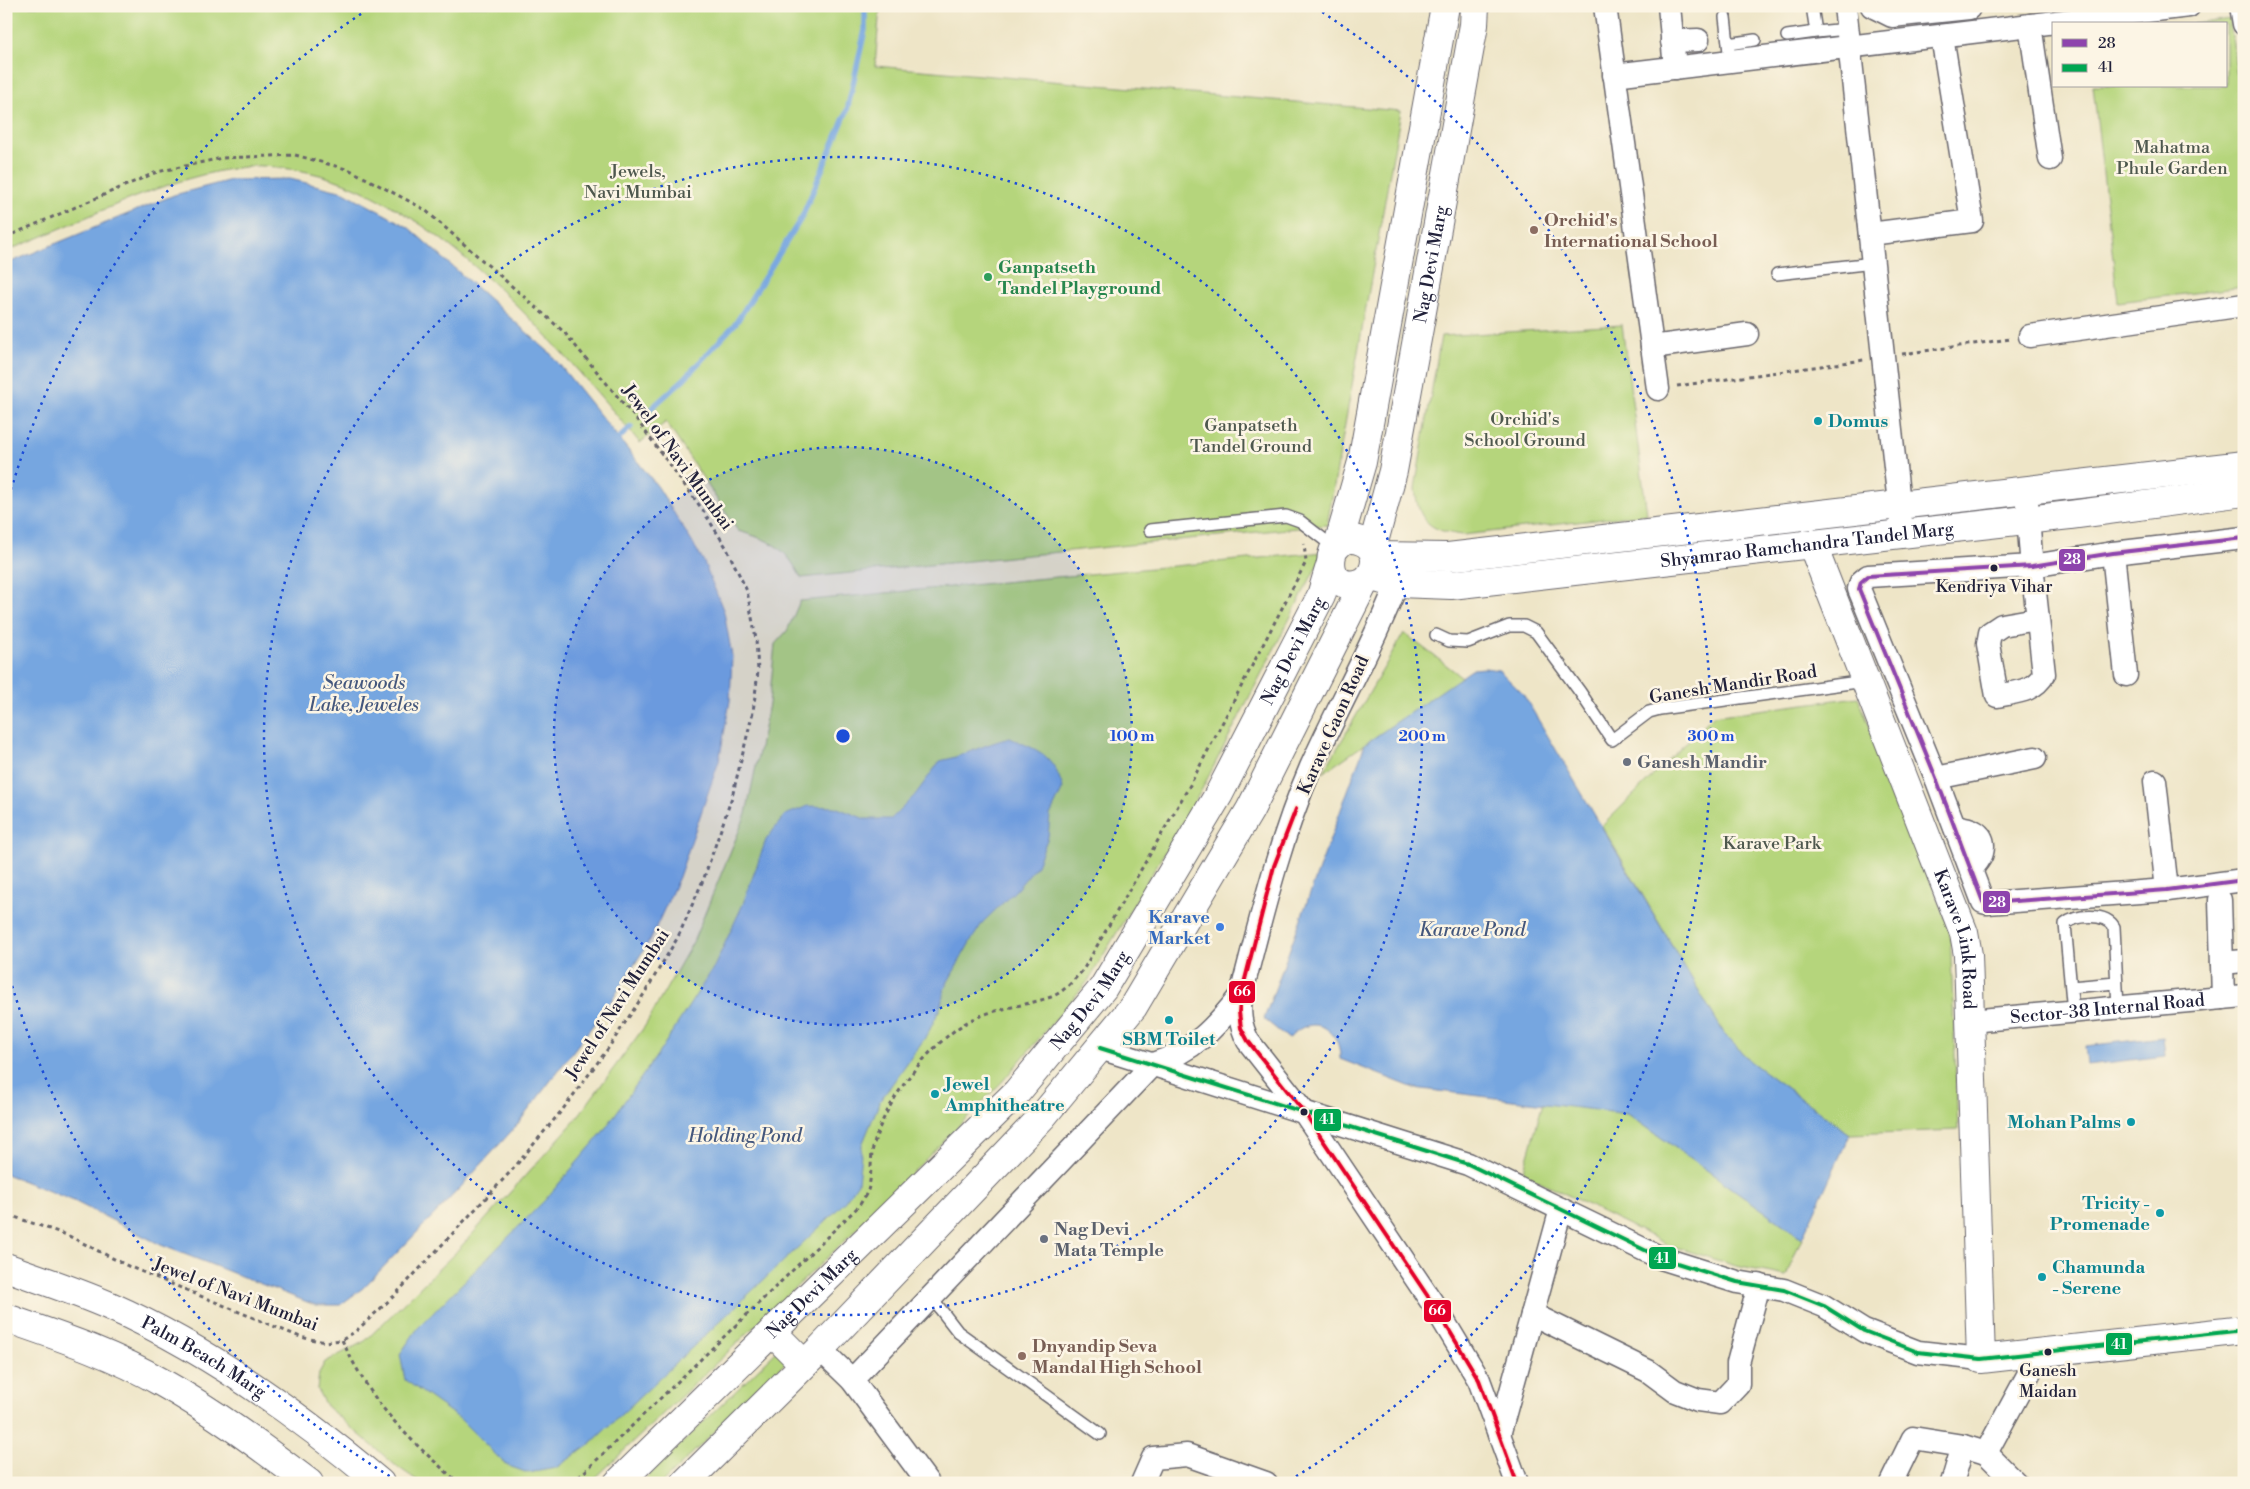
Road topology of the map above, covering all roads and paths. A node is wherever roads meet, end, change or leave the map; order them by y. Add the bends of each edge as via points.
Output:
1 (1444, 6) edge
2 (1475, 6) edge
3 (1605, 6) edge
4 (1668, 6) edge
5 (1812, 6) edge
6 (1845, 6) edge
7 (1872, 6) edge
8 (2189, 6) edge
9 (2241, 6) edge
10 (1969, 7) edge
11 (1725, 17) dead end
12 (2052, 22) edge
13 (2055, 22) edge
14 (2244, 24) edge
15 (2030, 25) junction
16 (1816, 32) junction
17 (1969, 32) junction
18 (1787, 36) dead end
19 (1942, 36) junction
20 (1849, 38) junction
21 (1698, 40) dead end
22 (1756, 40) dead end
23 (1672, 41) junction
24 (1729, 53) junction
25 (1675, 68) junction
26 (1614, 75) junction
27 (2050, 159) dead end
28 (1870, 234) junction
29 (6, 237) edge
30 (1873, 263) junction
31 (1778, 274) dead end
32 (2244, 305) edge
33 (1747, 334) dead end
34 (2030, 336) joint
35 (1652, 347) junction
36 (1883, 357) junction
37 (1658, 389) joint
38 (2244, 466) edge
39 (2026, 489) junction
40 (2244, 492) edge
41 (1898, 504) junction
42 (2029, 519) junction
43 (1150, 530) dead end
44 (1902, 534) junction
45 (2244, 538) edge
46 (1304, 540) dead end
47 (1812, 544) junction
48 (1334, 553) junction
49 (2113, 553) junction
50 (1407, 556) junction
51 (1370, 566) junction
52 (2032, 566) junction
53 (1398, 583) junction
54 (2038, 619) dead end
55 (1436, 635) dead end
56 (2126, 675) dead end
57 (1866, 681) junction
58 (2035, 758) dead end
59 (1936, 778) junction
60 (2156, 781) dead end
61 (2244, 880) edge
62 (2167, 890) junction
63 (2220, 900) dead end
64 (2233, 962) edge
65 (2116, 983) junction
66 (2071, 987) junction
67 (1241, 995) junction
68 (2234, 997) edge
69 (2118, 1008) junction
70 (2073, 1012) junction
71 (1970, 1021) junction
72 (1100, 1048) junction
73 (1153, 1064) junction
74 (1304, 1112) junction
75 (1561, 1209) junction
76 (6, 1214) edge
77 (6, 1267) edge
78 (1759, 1286) junction
79 (931, 1297) junction
80 (1532, 1314) junction
81 (6, 1318) edge
82 (2244, 1330) edge
83 (772, 1332) junction
84 (342, 1340) junction
85 (2040, 1353) junction
86 (812, 1357) junction
87 (1981, 1359) junction
88 (852, 1380) junction
89 (1100, 1434) dead end
90 (1499, 1435) junction
91 (1963, 1446) junction
92 (1986, 1453) junction
93 (380, 1482) edge
94 (309, 1483) edge
95 (460, 1483) edge
96 (573, 1483) edge
97 (618, 1483) edge
98 (685, 1483) edge
99 (928, 1483) edge
100 (1142, 1483) edge
101 (1266, 1483) edge
102 (1517, 1483) edge
103 (1890, 1483) edge
104 (1952, 1483) edge
105 (2016, 1483) edge

1 - 48 main road, Nag Devi Marg via 1362,462
2 - 51 main road, Nag Devi Marg via 1393,471
3 - 26 street
4 - 23 street
5 - 16 lane
6 - 20 street
7 - 10 street via 1892,16
8 - 13 street
9 - 14 street
10 - 17 street
11 - 24 lane
12 - 15 street
15 - 17 street
15 - 27 street
16 - 18 lane
16 - 20 lane
17 - 19 street
19 - 20 street
19 - 28 street via 1972,222
20 - 24 street
20 - 28 street
21 - 23 street
22 - 24 lane
23 - 25 street
24 - 25 street
25 - 26 street
26 - 35 street
28 - 30 street
29 - 84 path, Jewel of Navi Mumbai via 157,172 222,158 295,155 350,170 424,209 564,332 637,420 702,509 726,547 746,591 756,640 758,670 753,712 732,797 704,878 678,937 607,1050 513,1169 406,1283 356,1331
30 - 31 lane
30 - 36 street
32 - 34 street
33 - 35 street
34 - 36 path
35 - 37 street
36 - 37 path
36 - 41 street
38 - 39 main road, Shyamrao Ramchandra Tandel Marg
39 - 41 main road, Shyamrao Ramchandra Tandel Marg
39 - 42 street
40 - 42 main road, Shyamrao Ramchandra Tandel Marg
41 - 44 street
41 - 50 main road, Shyamrao Ramchandra Tandel Marg via 1448,556
42 - 44 main road, Shyamrao Ramchandra Tandel Marg
42 - 52 street
43 - 48 lane via 1286,516 1293,517
44 - 47 main road, Shyamrao Ramchandra Tandel Marg
45 - 49 street
46 - 96 path via 1306,562 1190,784 1083,970 1052,997 1008,1006 964,1024 935,1048 912,1073 889,1108 873,1146 869,1188 858,1206
47 - 53 main road, Shyamrao Ramchandra Tandel Marg via 1451,585
47 - 57 main road, Karave Link Road
48 - 51 main road via 1352,539 1367,544
48 - 51 main road via 1333,574 1343,583 1351,585
48 - 83 main road, Nag Devi Marg via 1321,596 1219,794 1103,988 1017,1092
49 - 52 street
49 - 56 street
50 - 51 main road, Shyamrao Ramchandra Tandel Marg
50 - 53 street, Karave Gaon Road
51 - 53 main road, Shyamrao Ramchandra Tandel Marg
51 - 72 main road, Nag Devi Marg via 1250,810 1133,1007
52 - 54 street
52 - 59 street via 1868,576 1860,582 1859,589
53 - 67 street, Karave Gaon Road via 1311,769 1274,866
55 - 57 lane, Ganesh Mandir Road via 1449,641 1468,642 1509,626 1524,626 1536,632 1612,740 1649,712 1660,709
57 - 71 main road, Karave Link Road via 1964,933
58 - 59 street
59 - 62 street via 1981,897 1987,903
60 - 62 street
61 - 62 street
63 - 64 street
64 - 68 street
65 - 66 lane
65 - 66 lane via 2114,927 2110,920 2103,917 2071,919 2065,924
65 - 69 lane
66 - 70 lane
67 - 73 street via 1198,1042 1176,1056
67 - 74 street, Karave Gaon Road via 1241,1028
68 - 69 street, Sector-38 Internal Road
69 - 70 street, Sector-38 Internal Road
70 - 71 street, Sector-38 Internal Road
71 - 87 main road, Karave Link Road
72 - 73 street
72 - 86 main road, Nag Devi Marg via 1042,1117
73 - 74 street
73 - 79 street
74 - 75 street via 1468,1164
74 - 90 street, Karave Gaon Road via 1437,1310 1479,1380
75 - 78 street via 1661,1258
75 - 80 street
76 - 84 path, Jewel of Navi Mumbai via 67,1236 128,1266 300,1337 325,1342
77 - 93 main road, Palm Beach Marg via 110,1306 183,1342 270,1398
78 - 80 street via 1738,1363 1738,1384 1720,1403 1698,1400 1675,1391 1648,1371
78 - 87 street via 1784,1290 1824,1306 1864,1331 1918,1352
79 - 88 street
79 - 89 lane via 958,1332
80 - 90 street
81 - 94 main road via 92,1348 160,1381 245,1434
82 - 85 main road
83 - 86 main road
83 - 97 main road, Nag Devi Marg
84 - 95 path via 366,1385 397,1427
85 - 87 main road
85 - 92 street
86 - 88 street
86 - 98 main road, Nag Devi Marg
88 - 99 street
90 - 102 street, Karave Gaon Road
91 - 92 street
91 - 103 street via 1913,1438
91 - 104 street
92 - 105 street
100 - 101 street via 1153,1458 1187,1455

